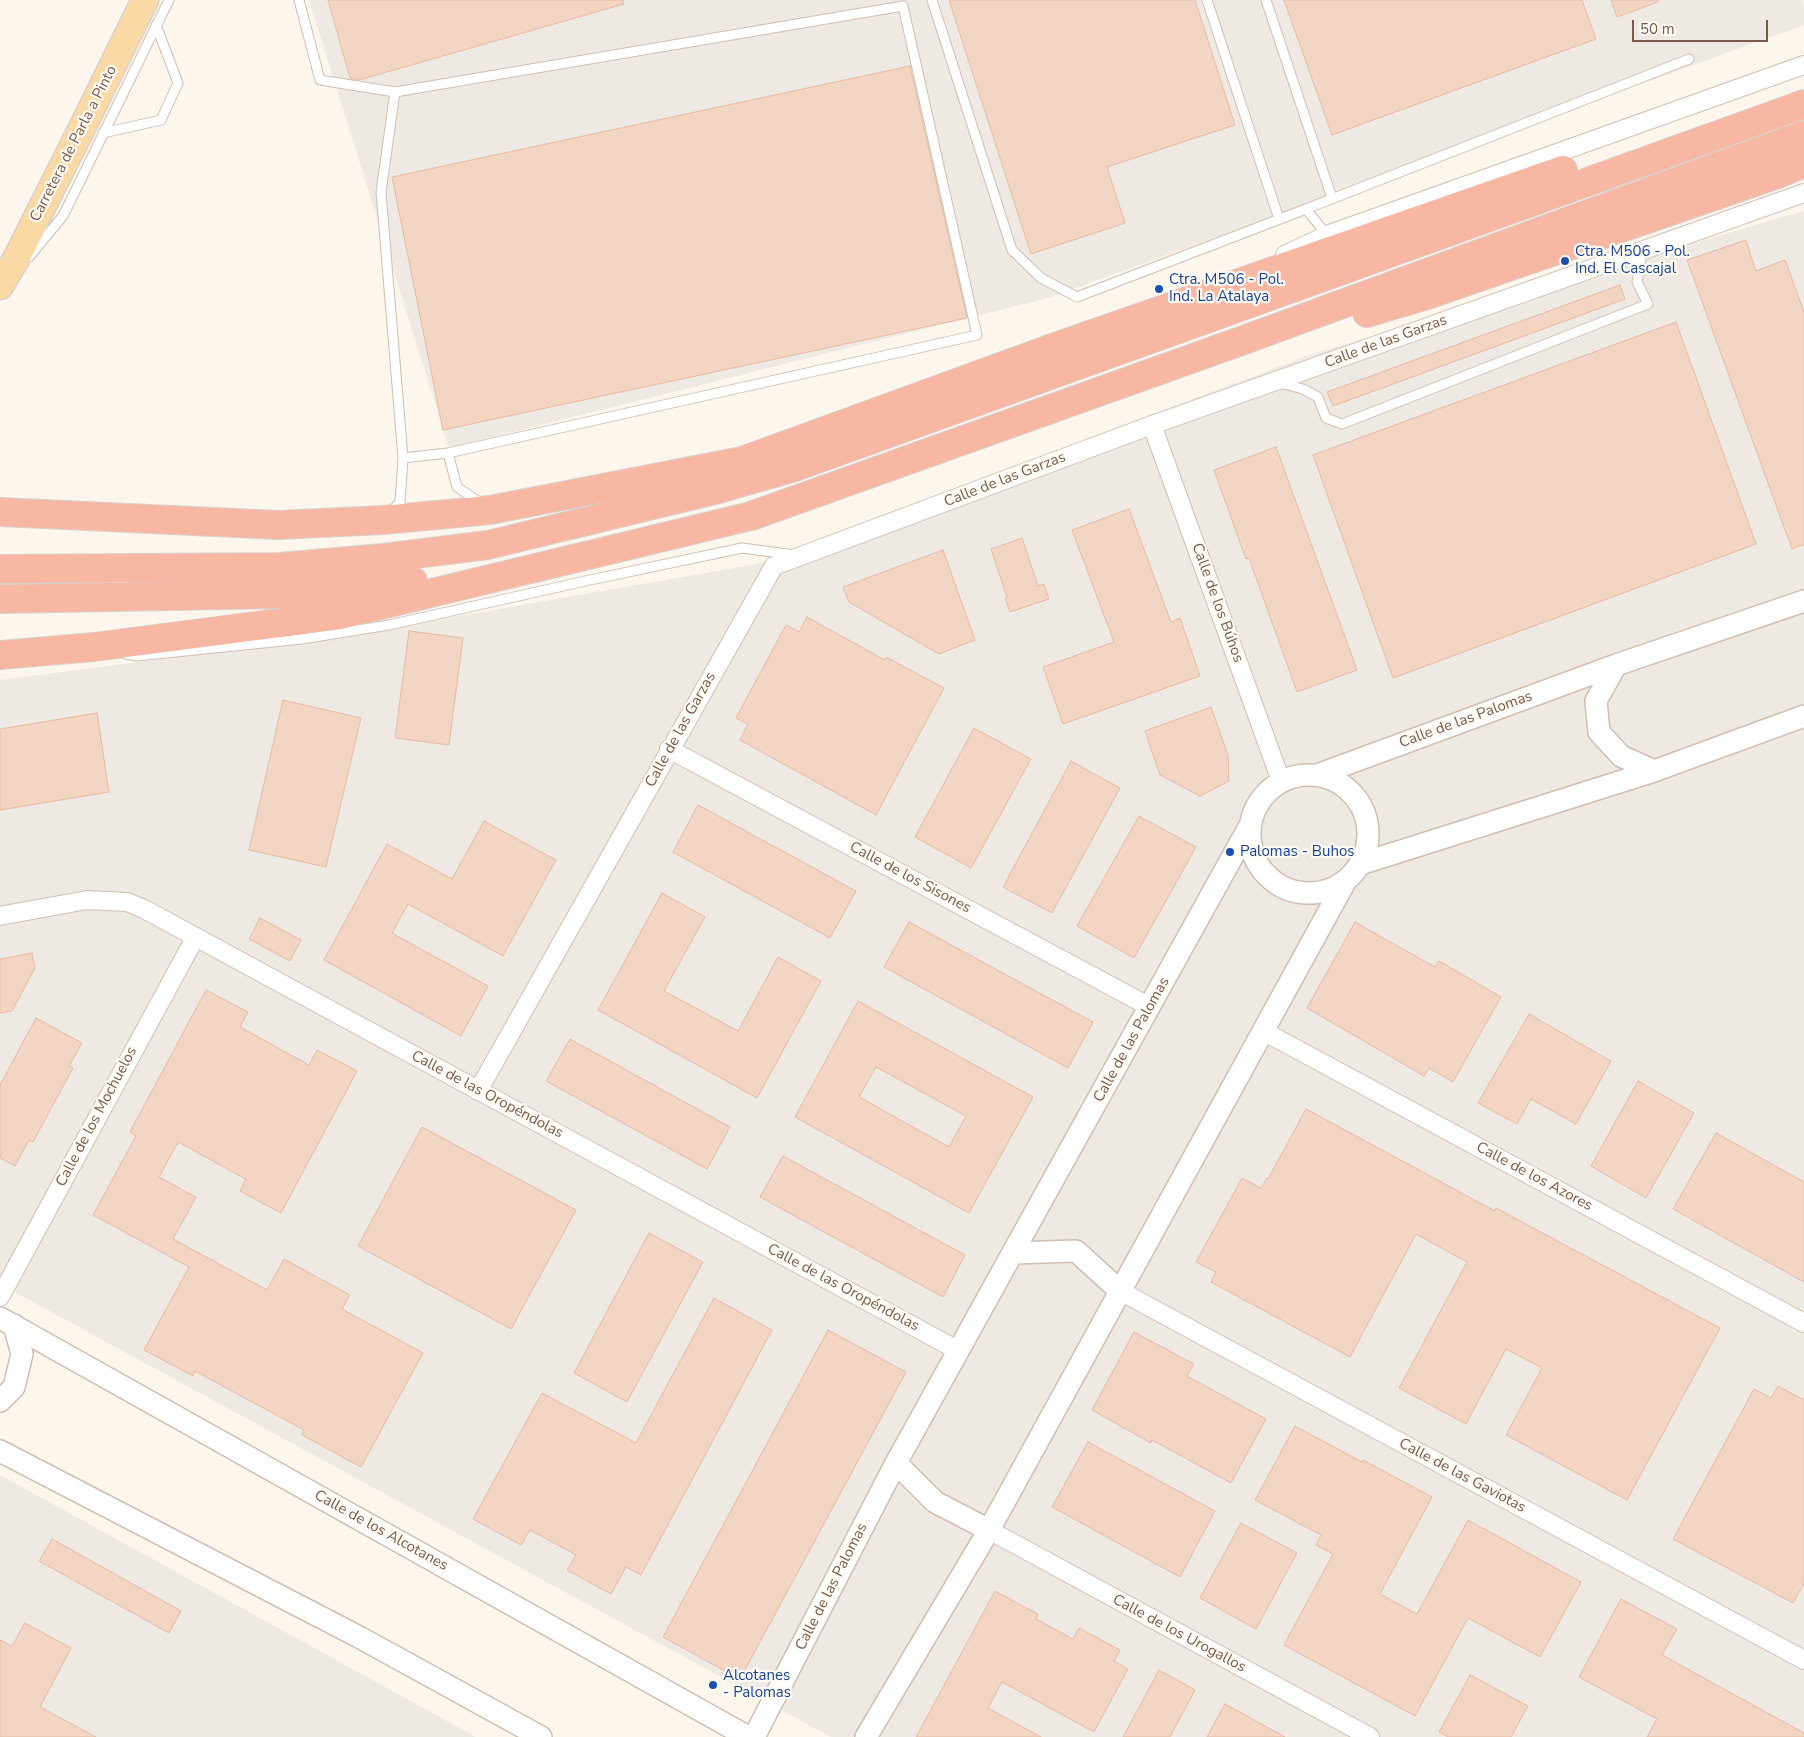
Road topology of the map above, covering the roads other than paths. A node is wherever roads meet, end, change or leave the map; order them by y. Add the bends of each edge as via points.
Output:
1 (145, 0) edge
2 (169, 0) edge
3 (299, 0) edge
4 (932, 0) edge
5 (1207, 0) edge
6 (1266, 0) edge
7 (156, 25) junction
8 (1689, 59) dead end
9 (1804, 64) edge
10 (395, 92) junction
11 (1804, 102) edge
12 (104, 134) junction
13 (1804, 135) edge
14 (1804, 163) edge
15 (1791, 173) edge
16 (1804, 193) edge
17 (1332, 198) junction
18 (1306, 209) junction
19 (1279, 219) junction
20 (1327, 235) junction
21 (1642, 251) junction
22 (0, 286) edge
23 (0, 292) edge
24 (1241, 341) junction
25 (1055, 347) junction
26 (1274, 381) junction
27 (1152, 425) junction
28 (448, 453) junction
29 (402, 458) junction
30 (490, 510) junction
31 (0, 512) edge
32 (384, 520) junction
33 (801, 556) junction
34 (536, 566) junction
35 (0, 569) edge
36 (0, 599) edge
37 (1804, 601) edge
38 (94, 648) junction
39 (0, 655) edge
40 (1616, 665) junction
41 (1804, 716) edge
42 (669, 749) junction
43 (1654, 771) junction
44 (1317, 775) junction
45 (1281, 781) junction
46 (1249, 827) junction
47 (1360, 864) junction
48 (1345, 882) junction
49 (0, 916) edge
50 (195, 938) junction
51 (1150, 1007) junction
52 (1264, 1031) junction
53 (478, 1091) junction
54 (1013, 1253) junction
55 (1120, 1291) junction
56 (0, 1297) edge
57 (7, 1322) edge
58 (1804, 1323) edge
59 (959, 1351) junction
60 (0, 1401) edge
61 (0, 1451) edge
62 (896, 1463) junction
63 (989, 1530) junction
64 (1804, 1660) edge
65 (541, 1737) edge
66 (748, 1737) edge
67 (754, 1737) edge
68 (866, 1737) edge
69 (1370, 1737) edge

1 - 22 main road, Carretera de Parla a Pinto
2 - 7 lane
3 - 10 lane via 320,80
4 - 19 lane via 1012,250 1041,278 1077,296
5 - 19 lane
6 - 17 lane
7 - 12 lane
7 - 12 lane via 178,83 161,120
8 - 17 lane
9 - 20 street
10 - 28 lane via 903,6 977,335
10 - 29 lane via 381,192
11 - 25 highway via 1623,149
11 - 35 highway via 804,463 711,491 488,545 383,558 280,567
12 - 23 lane via 63,216
13 - 24 highway
14 - 15 highway
15 - 24 highway via 1424,296 1299,332
16 - 21 street, Calle de las Garzas
17 - 18 lane
18 - 19 lane
18 - 20 lane
20 - 25 street via 1267,264
21 - 26 street, Calle de las Garzas
21 - 26 lane via 1637,282 1648,304 1342,424 1326,418 1318,398 1303,389
24 - 34 highway via 751,516
25 - 30 highway via 742,461
26 - 27 street, Calle de las Garzas
27 - 33 street, Calle de las Garzas
27 - 45 street, Calle de los Búhos
28 - 29 lane
28 - 30 lane via 457,487
29 - 32 lane via 400,502
30 - 32 highway
31 - 32 highway via 279,525
33 - 38 lane via 742,548 389,626 302,639 137,656
33 - 42 street, Calle de las Garzas via 774,566
34 - 36 highway via 283,594
34 - 38 highway via 340,615
37 - 40 street, Calle de las Palomas
38 - 39 highway
40 - 43 street via 1596,701 1599,732 1622,756
40 - 44 street, Calle de las Palomas
41 - 43 street
42 - 51 street, Calle de los Sisones
42 - 53 street, Calle de las Garzas
43 - 47 street
44 - 45 street via 1298,775
44 - 47 street via 1335,781 1351,792 1363,808 1368,836
45 - 46 street via 1255,808
46 - 48 street via 1250,847 1257,866 1270,881 1288,891 1308,894 1327,892
46 - 51 street, Calle de las Palomas
47 - 48 street
48 - 52 street
49 - 50 street, Calle de las Oropéndolas via 88,900 127,902
50 - 53 street, Calle de las Oropéndolas
50 - 56 street, Calle de los Mochuelos
51 - 54 street, Calle de las Palomas
52 - 55 street
52 - 58 street, Calle de los Azores
53 - 59 street, Calle de las Oropéndolas
54 - 55 street via 1076,1251
54 - 59 street, Calle de las Palomas
55 - 63 street
55 - 64 street, Calle de las Gaviotas
57 - 60 street, Calle de los Alcotanes via 22,1354 14,1387
57 - 66 street, Calle de los Alcotanes
59 - 62 street, Calle de las Palomas
61 - 65 street
62 - 63 street via 935,1502
62 - 67 street, Calle de las Palomas
63 - 68 street
63 - 69 street, Calle de los Urogallos

